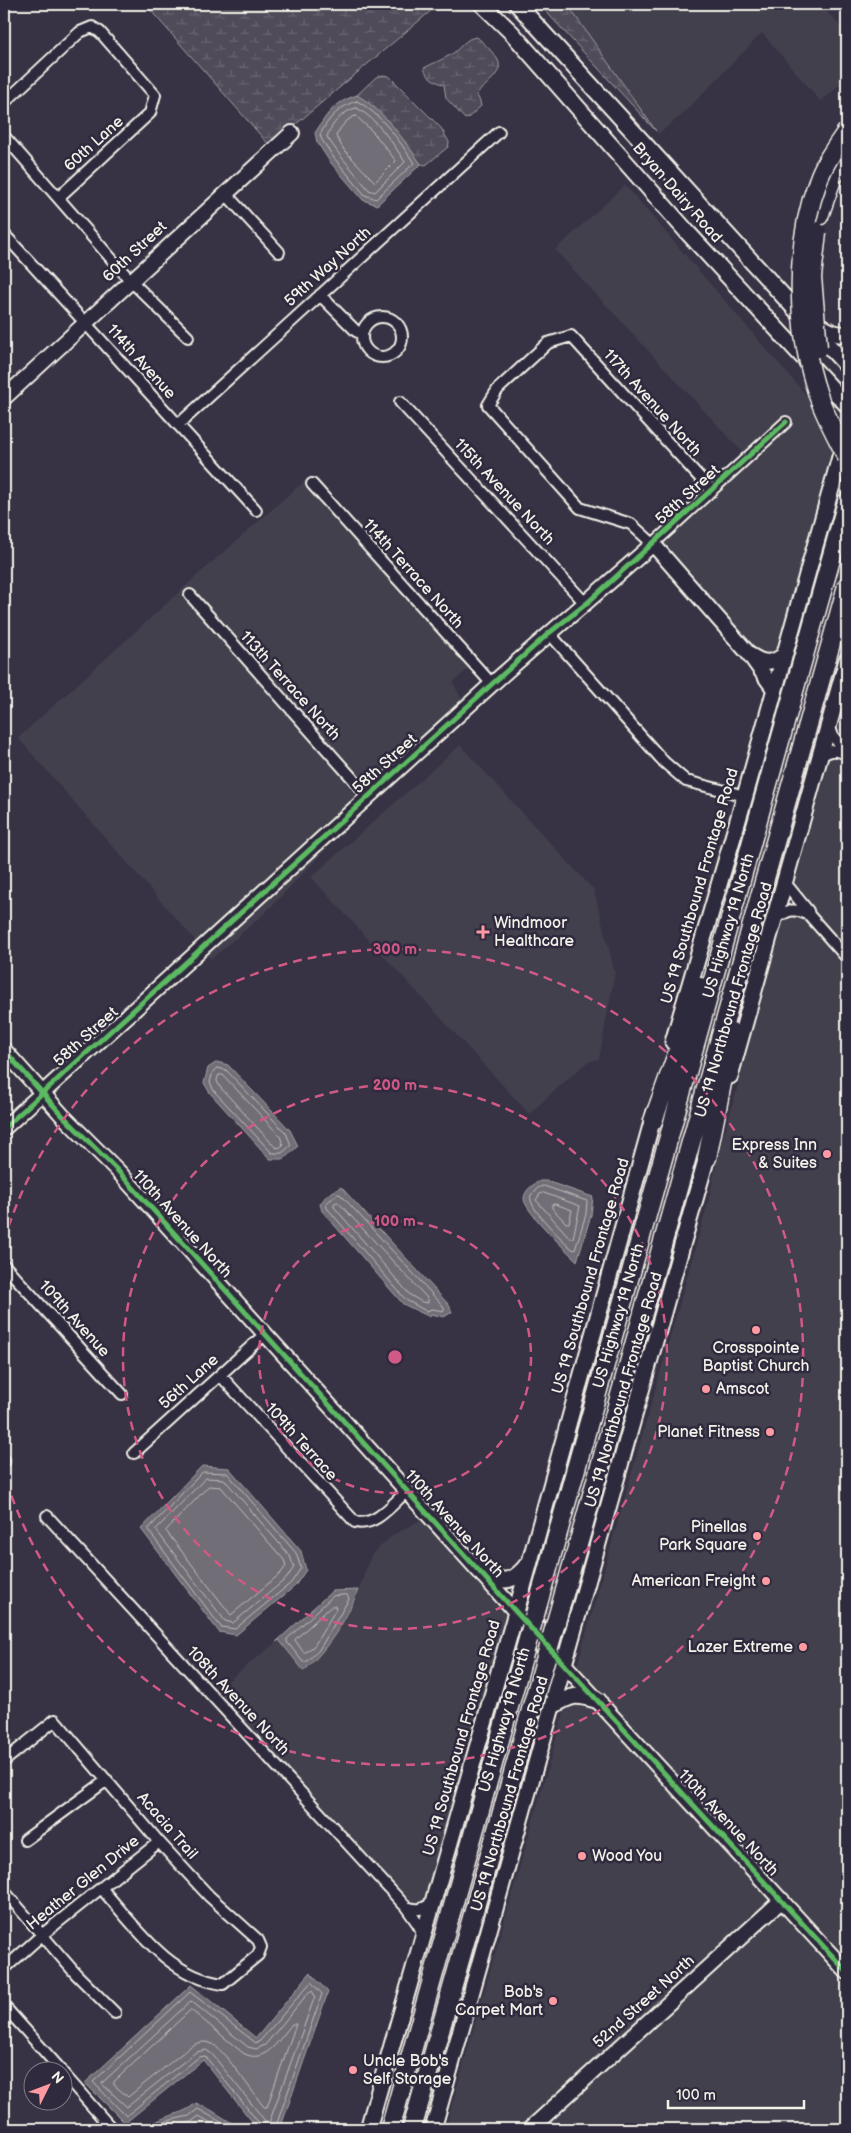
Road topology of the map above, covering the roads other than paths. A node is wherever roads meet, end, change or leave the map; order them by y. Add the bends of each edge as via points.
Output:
1 (482, 4) edge
2 (516, 4) edge
3 (4, 103) edge
4 (499, 132) dead end
5 (847, 132) edge
6 (292, 133) dead end
7 (4, 136) edge
8 (847, 155) edge
9 (225, 192) junction
10 (59, 197) junction
11 (4, 234) edge
12 (279, 252) dead end
13 (130, 280) junction
14 (320, 296) junction
15 (787, 300) junction
16 (85, 323) junction
17 (362, 334) dead end
18 (847, 334) edge
19 (188, 337) dead end
20 (847, 366) edge
21 (4, 398) edge
22 (400, 402) dead end
23 (847, 405) edge
24 (786, 422) dead end
25 (178, 425) junction
26 (847, 433) edge
27 (845, 455) edge
28 (312, 484) dead end
29 (712, 491) junction
30 (847, 494) edge
31 (847, 502) edge
32 (827, 506) junction
33 (256, 510) dead end
34 (653, 544) junction
35 (847, 586) edge
36 (190, 595) dead end
37 (586, 604) junction
38 (550, 633) junction
39 (749, 654) junction
40 (784, 654) junction
41 (847, 660) edge
42 (492, 684) junction
43 (774, 690) junction
44 (829, 726) junction
45 (847, 754) edge
46 (820, 757) junction
47 (368, 796) junction
48 (745, 796) junction
49 (741, 881) junction
50 (786, 884) junction
51 (809, 915) junction
52 (776, 918) junction
53 (748, 938) junction
54 (847, 958) edge
55 (4, 1050) edge
56 (42, 1093) junction
57 (653, 1121) junction
58 (4, 1128) edge
59 (707, 1158) junction
60 (4, 1265) edge
61 (265, 1334) junction
62 (220, 1375) junction
63 (122, 1394) dead end
64 (134, 1453) dead end
65 (407, 1491) junction
66 (47, 1516) dead end
67 (535, 1541) junction
68 (597, 1548) junction
69 (530, 1561) junction
70 (484, 1575) junction
71 (584, 1597) junction
72 (516, 1612) junction
73 (540, 1638) junction
74 (565, 1665) junction
75 (497, 1676) junction
76 (599, 1701) junction
77 (553, 1706) junction
78 (546, 1728) junction
79 (482, 1731) junction
80 (4, 1760) edge
81 (107, 1780) junction
82 (25, 1840) dead end
83 (159, 1842) junction
84 (101, 1888) junction
85 (4, 1891) edge
86 (782, 1900) junction
87 (434, 1901) junction
88 (406, 1907) junction
89 (42, 1934) junction
90 (424, 1936) junction
91 (4, 1969) edge
92 (847, 1972) edge
93 (4, 2006) edge
94 (116, 2013) dead end
95 (52, 2060) edge
96 (72, 2083) edge
97 (112, 2129) edge
98 (368, 2129) edge
99 (390, 2129) edge
100 (412, 2129) edge
101 (433, 2129) edge
102 (530, 2129) edge

1 - 23 main road, Bryan Dairy Road via 512,33 689,234
2 - 15 main road, Bryan Dairy Road
3 - 10 street, 60th Lane via 80,32 92,27 155,95 150,113
4 - 14 street, 59th Way North
5 - 27 highway, bridge via 826,164 813,195 802,258 802,307 807,355 819,396
6 - 9 street, 60th Street
7 - 10 street
8 - 26 highway, bridge via 832,179 819,216 812,277 818,349 832,400
9 - 12 street
9 - 13 street, 60th Street
10 - 13 street
11 - 16 street, 114th Avenue
13 - 16 street, 60th Street
13 - 19 street
14 - 17 street
14 - 25 street, 59th Way North
15 - 18 main road via 822,327 839,335
15 - 20 main road, Bryan Dairy Road
16 - 21 street, 60th Street
16 - 25 street, 114th Avenue
22 - 37 street, 115th Avenue North
24 - 29 street, 58th Street
25 - 33 street, 114th Avenue
26 - 27 main road, US 19 Southbound Frontage Road
27 - 32 main road, US 19 Southbound Frontage Road
28 - 42 street, 114th Terrace North
29 - 34 street, 58th Street
29 - 34 street, 117th Avenue North via 570,336 548,343 498,389 488,404 580,508 631,524
30 - 32 main road
31 - 49 highway, US Highway 19 North
32 - 40 main road, US 19 Southbound Frontage Road
34 - 37 street, 58th Street
34 - 39 street
35 - 53 highway, US Highway 19 North
36 - 47 street, 113th Terrace North
37 - 38 street, 58th Street
38 - 42 street, 58th Street
38 - 48 street via 664,762 686,781
39 - 40 street via 760,662 768,662
39 - 43 street
40 - 43 main road, US 19 Southbound Frontage Road
41 - 44 main road, US 19 Northbound Frontage Road
42 - 47 street, 58th Street
43 - 48 main road, US 19 Southbound Frontage Road
44 - 45 street
44 - 46 main road, US 19 Northbound Frontage Road
45 - 46 street via 829,751
46 - 50 main road, US 19 Northbound Frontage Road
47 - 56 street, 58th Street
48 - 57 main road, US 19 Southbound Frontage Road via 661,1083
49 - 57 highway
49 - 99 highway, US Highway 19 North, bridge
50 - 51 street
50 - 52 main road, US 19 Northbound Frontage Road
51 - 52 street via 794,909
51 - 54 street
52 - 59 main road, US 19 Northbound Frontage Road
53 - 59 highway
53 - 100 highway, US Highway 19 North, bridge
55 - 56 street, 110th Avenue North
56 - 58 street, 58th Street
56 - 61 street, 110th Avenue North
57 - 67 main road, US 19 Southbound Frontage Road
59 - 68 main road, US 19 Northbound Frontage Road
60 - 63 street, 109th Avenue
61 - 62 street, 56th Lane
61 - 65 street, 110th Avenue North
62 - 64 street, 56th Lane
62 - 65 street, 109th Terrace via 355,1522 372,1522
65 - 70 street, 110th Avenue North
66 - 88 street, 108th Avenue North
67 - 68 main road via 540,1555 562,1572 584,1564
67 - 69 main road, US 19 Southbound Frontage Road
68 - 71 main road, US 19 Northbound Frontage Road
69 - 70 main road via 511,1580 499,1581
69 - 72 main road, US 19 Southbound Frontage Road
69 - 73 main road via 534,1613
70 - 72 street, 110th Avenue North
71 - 73 main road via 573,1611
71 - 74 main road, US 19 Northbound Frontage Road
72 - 73 street, 110th Avenue North
72 - 75 main road, US 19 Southbound Frontage Road
73 - 74 street, 110th Avenue North
73 - 75 main road
73 - 77 main road via 553,1674
74 - 76 street, 110th Avenue North
74 - 77 main road, US 19 Northbound Frontage Road
75 - 79 main road, US 19 Southbound Frontage Road
76 - 77 main road via 578,1695 569,1696
76 - 86 street, 110th Avenue North
77 - 78 main road, US 19 Northbound Frontage Road
78 - 79 main road via 540,1710 526,1701 509,1700 494,1710
78 - 101 main road, US 19 Northbound Frontage Road
79 - 87 main road, US 19 Southbound Frontage Road
80 - 81 street, Acacia Trail via 55,1720
81 - 82 street
81 - 83 street, Acacia Trail
83 - 84 street, Heather Glen Drive
83 - 84 street, Acacia Trail via 258,1940 261,1947 258,1955 223,1984 184,1972 168,1962
84 - 89 street, Heather Glen Drive
85 - 89 street
86 - 92 street, 110th Avenue North
86 - 102 street, 52nd Street North
87 - 88 street via 417,1910
87 - 90 main road, US 19 Southbound Frontage Road
88 - 90 street, 108th Avenue North
89 - 91 street, Heather Glen Drive
89 - 94 street
90 - 98 main road, US 19 Southbound Frontage Road
93 - 95 street
96 - 97 street

